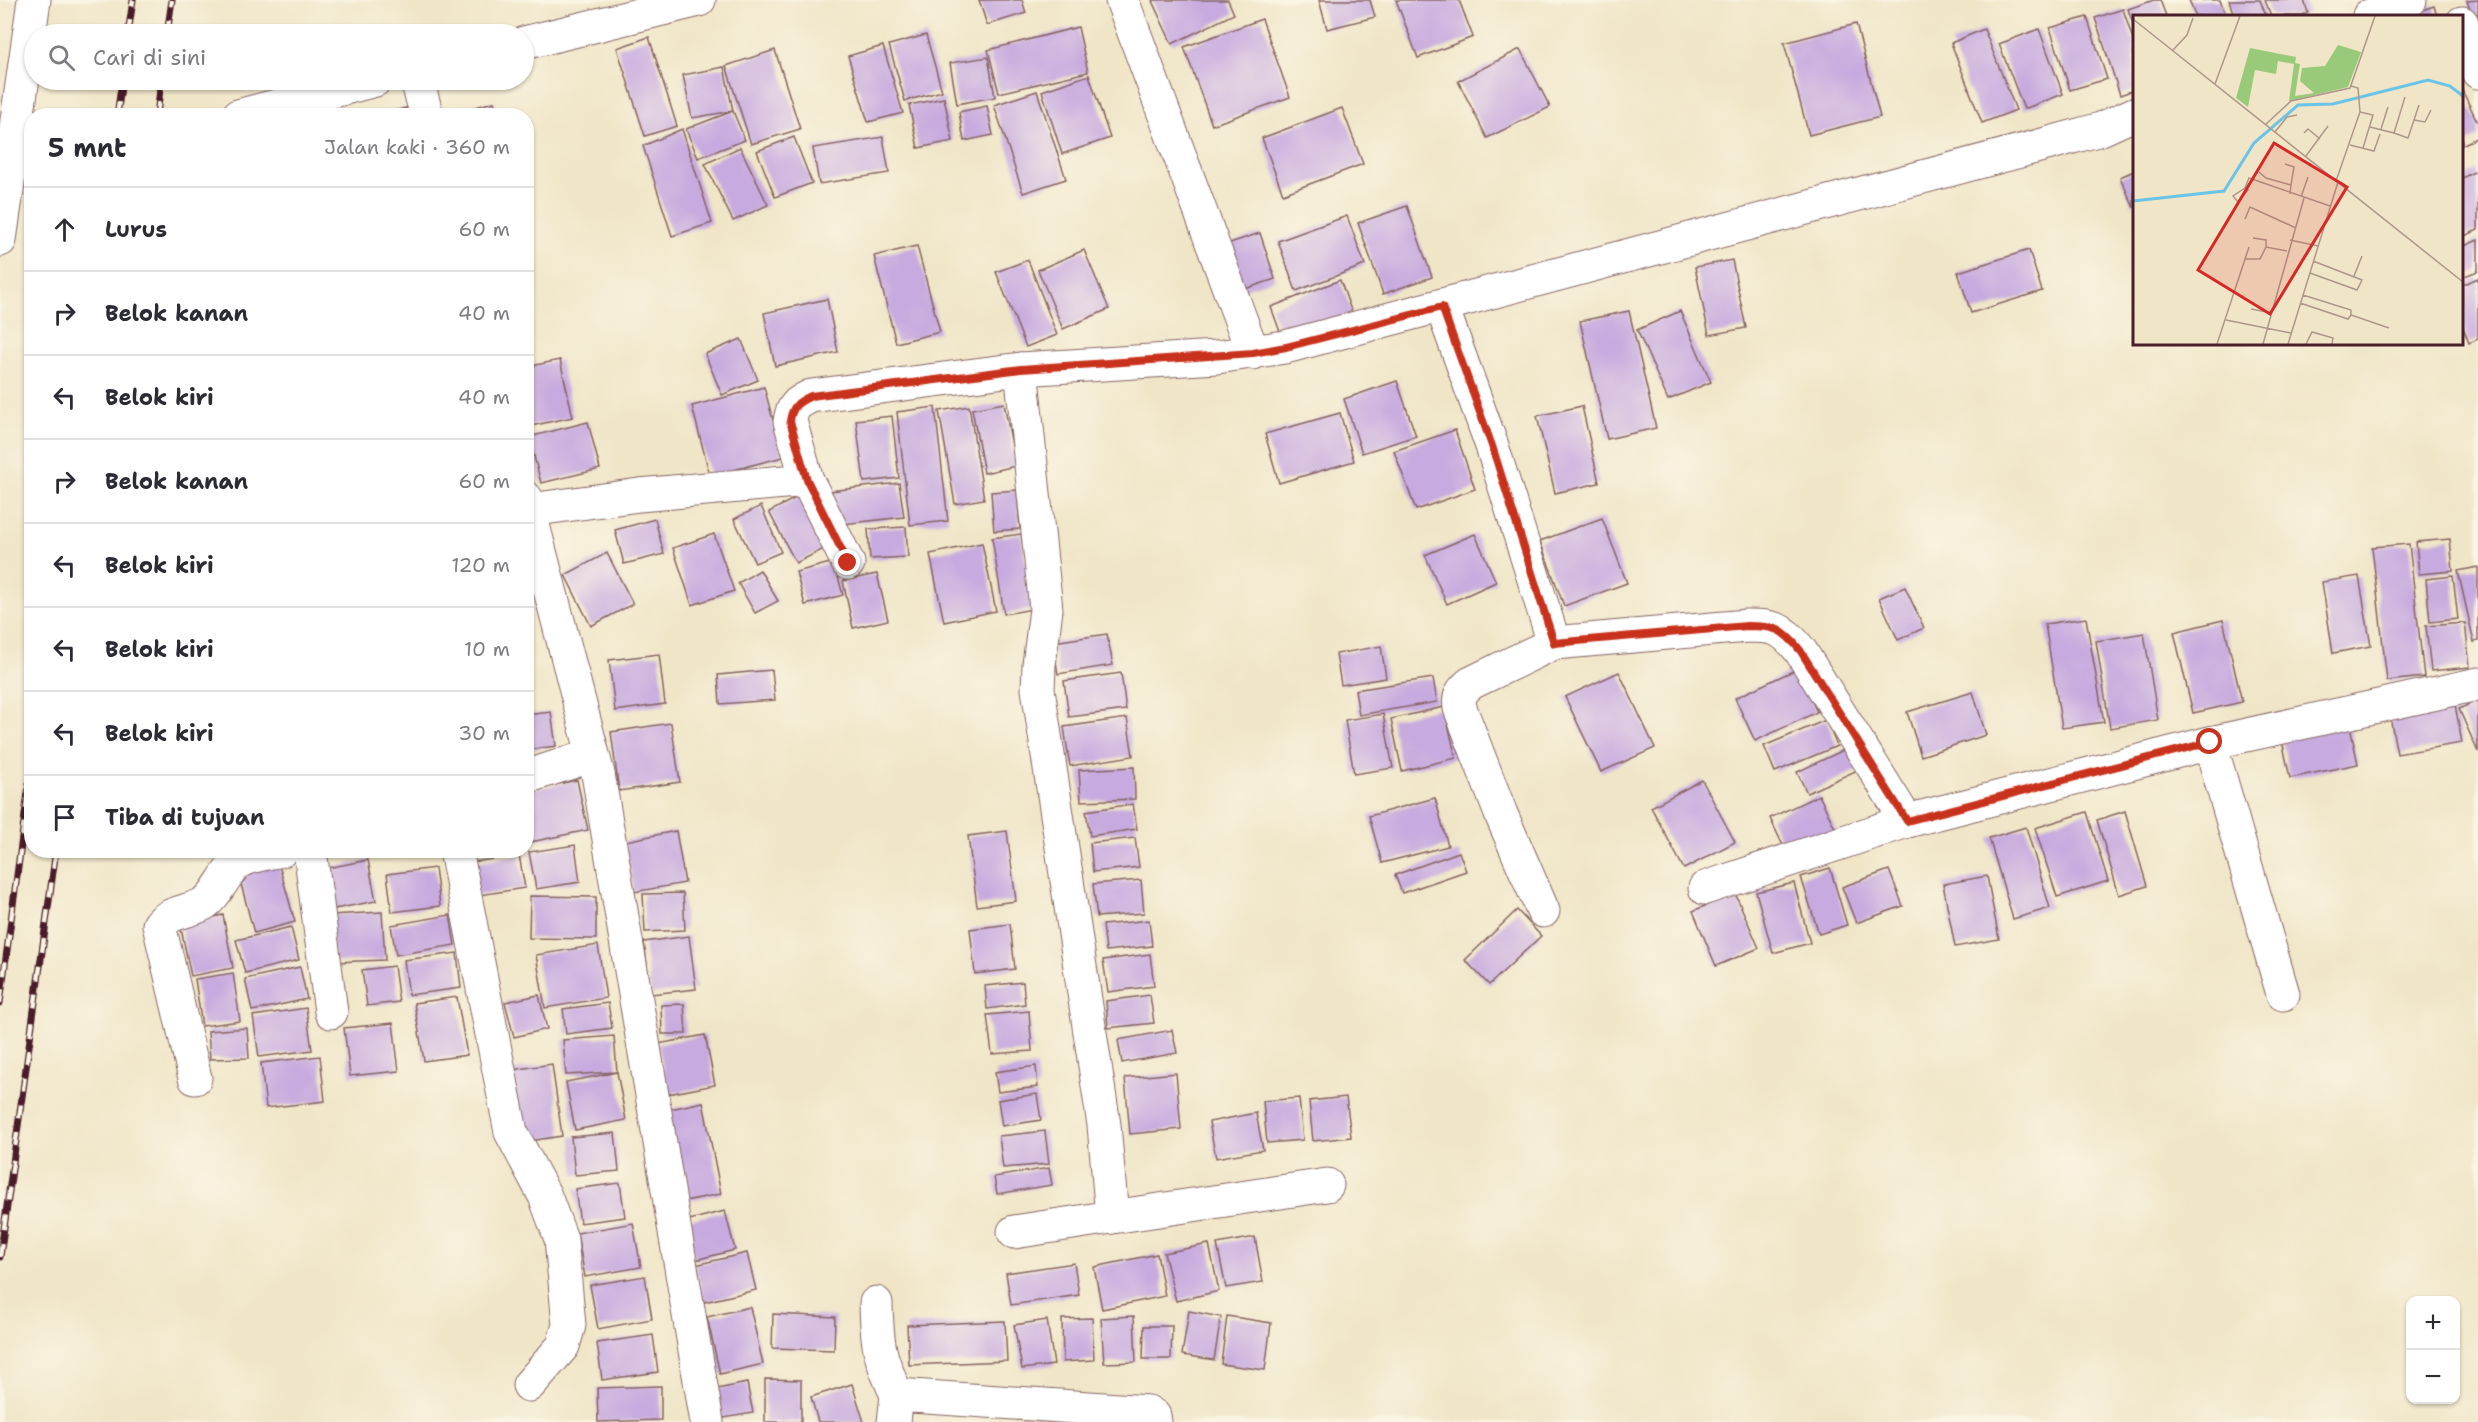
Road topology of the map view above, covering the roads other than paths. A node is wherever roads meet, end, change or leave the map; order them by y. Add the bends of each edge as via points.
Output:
1 (34, 0) edge
2 (699, 0) edge
3 (1122, 0) edge
4 (2410, 0) edge
5 (2454, 0) edge
6 (2371, 15) edge
7 (2459, 15) edge
8 (32, 24) edge
9 (2463, 26) edge
10 (534, 41) edge
11 (2478, 72) edge
12 (27, 90) edge
13 (337, 90) edge
14 (420, 90) edge
15 (25, 108) edge
16 (268, 108) edge
17 (425, 108) edge
18 (2133, 114) edge
19 (24, 121) edge
20 (20, 169) edge
21 (2, 205) edge
22 (0, 240) edge
23 (1442, 307) junction
24 (1253, 353) junction
25 (1021, 369) junction
26 (807, 480) junction
27 (534, 504) edge
28 (848, 563) dead end
29 (535, 568) edge
30 (1554, 643) junction
31 (2478, 684) edge
32 (2210, 742) junction
33 (593, 755) junction
34 (534, 774) edge
35 (1907, 821) junction
36 (247, 858) edge
37 (311, 858) edge
38 (458, 858) edge
39 (1705, 888) dead end
40 (1544, 911) dead end
41 (2283, 994) dead end
42 (332, 1012) dead end
43 (195, 1078) dead end
44 (1327, 1185) dead end
45 (1112, 1217) junction
46 (1014, 1232) dead end
47 (876, 1303) dead end
48 (529, 1385) dead end
49 (895, 1409) edge
50 (707, 1422) edge
51 (1155, 1422) edge

1 - 8 main road
2 - 10 main road
3 - 24 main road
4 - 6 main road
5 - 7 main road
9 - 11 main road
12 - 15 main road
13 - 16 main road
14 - 17 main road
18 - 23 main road via 2101,129
19 - 20 main road
20 - 21 main road
21 - 22 main road
23 - 24 main road
23 - 30 main road via 1492,446
24 - 25 main road
25 - 26 main road via 811,396 797,403 790,421
25 - 45 main road via 1046,609 1038,689 1104,1125
26 - 27 main road
26 - 28 main road
29 - 33 main road
30 - 35 main road via 1747,626 1779,629 1800,650
30 - 40 main road via 1471,683 1459,698 1501,814
31 - 32 main road
32 - 35 main road
32 - 41 main road
33 - 34 main road
33 - 50 main road
35 - 39 main road
36 - 43 main road via 238,862 202,904 166,918 159,925
37 - 42 main road
38 - 48 main road via 511,1132 546,1196 561,1239 569,1325 563,1346
44 - 45 main road
45 - 46 main road
47 - 49 main road via 877,1342
49 - 51 main road via 1148,1412

